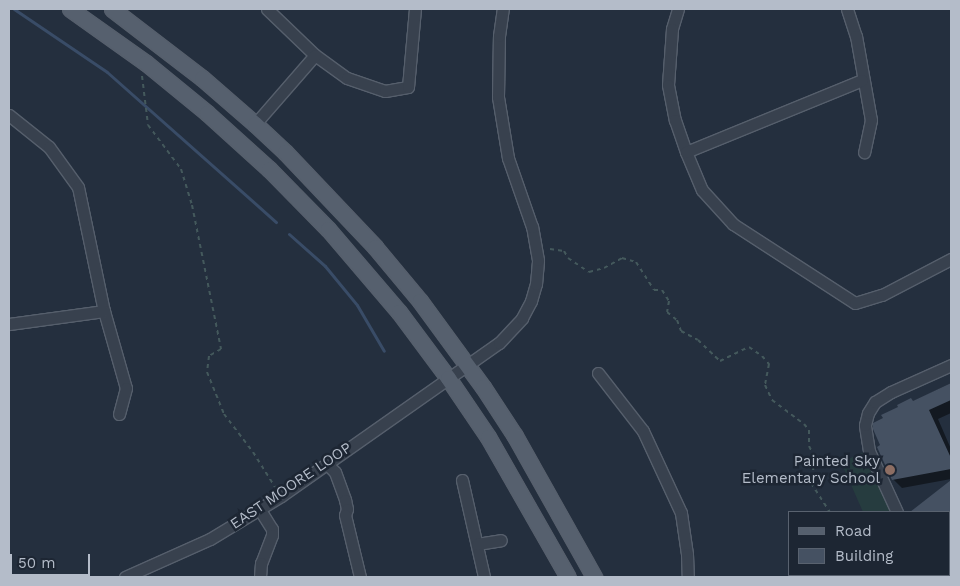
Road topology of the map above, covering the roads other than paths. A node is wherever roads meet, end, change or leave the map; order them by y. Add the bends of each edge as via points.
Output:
1 (70, 9) edge
2 (112, 9) edge
3 (267, 9) edge
4 (415, 9) edge
5 (503, 9) edge
6 (678, 9) edge
7 (847, 9) edge
8 (315, 55) junction
9 (862, 80) junction
10 (9, 116) edge
11 (255, 124) junction
12 (686, 152) junction
13 (864, 152) dead end
14 (951, 259) edge
15 (104, 311) junction
16 (9, 324) edge
17 (468, 364) junction
18 (951, 365) edge
19 (598, 373) dead end
20 (448, 378) junction
21 (119, 414) dead end
22 (326, 464) junction
23 (462, 480) dead end
24 (260, 510) junction
25 (897, 511) edge
26 (501, 540) dead end
27 (477, 544) junction
28 (125, 577) edge
29 (260, 577) edge
30 (360, 577) edge
31 (484, 577) edge
32 (568, 577) edge
33 (594, 577) edge
34 (688, 577) edge

1 - 20 main road via 146,63 269,169 389,299
2 - 11 main road via 202,78
3 - 8 street
4 - 8 street via 408,86 385,91 347,78
5 - 17 street, EAST MOORE LOOP via 498,97 508,158 536,245 538,273 531,301 522,318 498,343
6 - 12 street via 672,29 668,85
7 - 9 street via 856,36
8 - 11 street
9 - 12 street
9 - 13 street via 871,120
10 - 15 street via 49,147 78,187
11 - 17 main road via 375,246
12 - 14 street via 702,190 733,224 855,303 882,295
15 - 16 street
15 - 21 street via 126,388
17 - 20 street, EAST MOORE LOOP
17 - 33 main road via 515,436
18 - 25 street via 891,392 875,402 868,413 865,425 869,451
19 - 34 street via 643,431 680,513
20 - 22 street, EAST MOORE LOOP
20 - 32 main road via 488,437
22 - 24 street, EAST MOORE LOOP
22 - 30 street via 335,472 341,488
23 - 27 street
24 - 28 street, EAST MOORE LOOP via 182,554
24 - 29 street via 272,529
26 - 27 street
27 - 31 street

